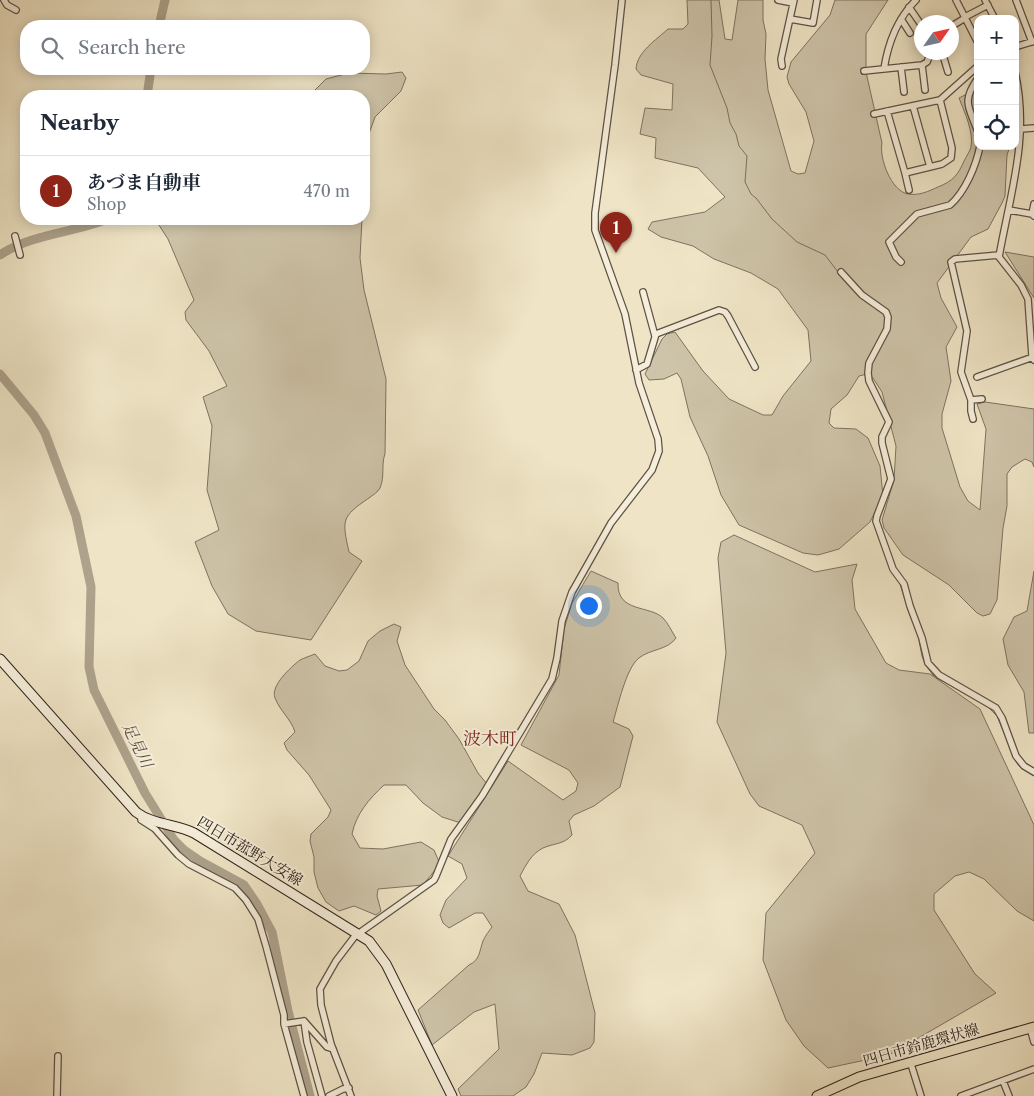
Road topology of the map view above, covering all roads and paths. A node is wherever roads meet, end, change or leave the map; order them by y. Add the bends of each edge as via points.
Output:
1 (4, 0) edge
2 (622, 0) edge
3 (778, 0) edge
4 (817, 0) edge
5 (916, 0) edge
6 (956, 0) edge
7 (1016, 0) edge
8 (793, 2) edge
9 (986, 2) edge
10 (909, 7) junction
11 (16, 10) dead end
12 (914, 15) edge
13 (993, 15) edge
14 (965, 18) junction
15 (790, 19) junction
16 (901, 19) junction
17 (959, 22) edge
18 (910, 33) dead end
19 (974, 35) edge
20 (1033, 41) edge
21 (1019, 46) edge
22 (928, 60) edge
23 (944, 60) edge
24 (922, 65) junction
25 (782, 66) dead end
26 (901, 67) junction
27 (884, 69) junction
28 (974, 70) edge
29 (864, 71) dead end
30 (948, 72) dead end
31 (974, 84) edge
32 (925, 90) dead end
33 (904, 92) dead end
34 (1019, 93) edge
35 (940, 100) junction
36 (914, 106) junction
37 (887, 111) junction
38 (874, 114) dead end
39 (974, 120) edge
40 (1021, 128) junction
41 (1034, 128) edge
42 (978, 150) edge
43 (930, 167) junction
44 (904, 173) junction
45 (909, 190) dead end
46 (1034, 204) edge
47 (1009, 210) junction
48 (1033, 215) edge
49 (15, 237) dead end
50 (20, 254) dead end
51 (999, 255) junction
52 (901, 262) dead end
53 (841, 272) dead end
54 (643, 292) dead end
55 (655, 336) junction
56 (1033, 358) edge
57 (756, 367) dead end
58 (636, 370) junction
59 (977, 377) dead end
60 (982, 399) dead end
61 (971, 400) junction
62 (973, 419) dead end
63 (0, 659) edge
64 (1034, 772) edge
65 (141, 816) junction
66 (359, 933) junction
67 (304, 1021) junction
68 (284, 1024) junction
69 (1032, 1028) edge
70 (1034, 1042) edge
71 (332, 1049) junction
72 (58, 1056) dead end
73 (910, 1061) junction
74 (1034, 1069) edge
75 (1003, 1080) junction
76 (349, 1088) junction
77 (964, 1095) edge
78 (57, 1096) edge
79 (304, 1096) edge
80 (322, 1096) edge
81 (329, 1096) edge
82 (351, 1096) edge
83 (452, 1096) edge
84 (817, 1096) edge
85 (921, 1096) edge
86 (1009, 1096) edge

1 - 11 street
2 - 58 street via 595,230 625,314
3 - 8 street
4 - 15 street via 813,23
5 - 10 street
6 - 14 street
7 - 20 street
8 - 15 street
9 - 13 street
9 - 14 street
10 - 12 street
10 - 16 street
14 - 17 street
14 - 19 street
15 - 25 street
16 - 18 street
16 - 27 street via 891,38
20 - 21 street
22 - 24 street
23 - 30 street
24 - 26 street
24 - 32 street
26 - 27 street
26 - 33 street
27 - 29 street
28 - 35 street
31 - 39 street via 967,100
34 - 40 street
35 - 36 street
35 - 43 street via 952,155 945,162
36 - 37 street
36 - 43 street
37 - 38 street
37 - 44 street
40 - 41 street
40 - 47 street
42 - 52 street via 965,186 953,202 918,214 889,242
43 - 44 street
44 - 45 street
46 - 48 street
47 - 48 street
47 - 51 street
49 - 50 street
51 - 56 street via 1028,299
51 - 61 street via 951,262 967,331 961,372
53 - 64 street via 870,302 886,312 889,319 868,367 869,381 889,422 882,443 891,479 876,521 894,569 904,584 926,657 939,675 996,708 1016,756
54 - 55 street
55 - 57 street via 722,310
55 - 58 street via 646,364
56 - 59 street
58 - 66 street via 658,439 658,452 652,470 611,523 572,592 562,621 552,679 482,796 451,839 434,880
60 - 61 street
61 - 62 street
63 - 65 main road, 四日市菰野大安線 via 125,802
65 - 66 main road, 四日市菰野大安線 via 194,833
65 - 68 street via 141,820 155,829 189,864 235,888 246,900 258,919
66 - 71 street via 344,949 320,989
66 - 83 main road, 四日市菰野大安線 via 386,964
67 - 68 street
67 - 71 street
67 - 80 street
68 - 79 street
69 - 70 street
69 - 73 main road, 四日市鈴鹿環状線
71 - 76 street
72 - 78 street
73 - 84 main road, 四日市鈴鹿環状線 via 859,1077
73 - 85 street
74 - 75 street
75 - 77 street
75 - 86 street
76 - 81 street
76 - 82 street

